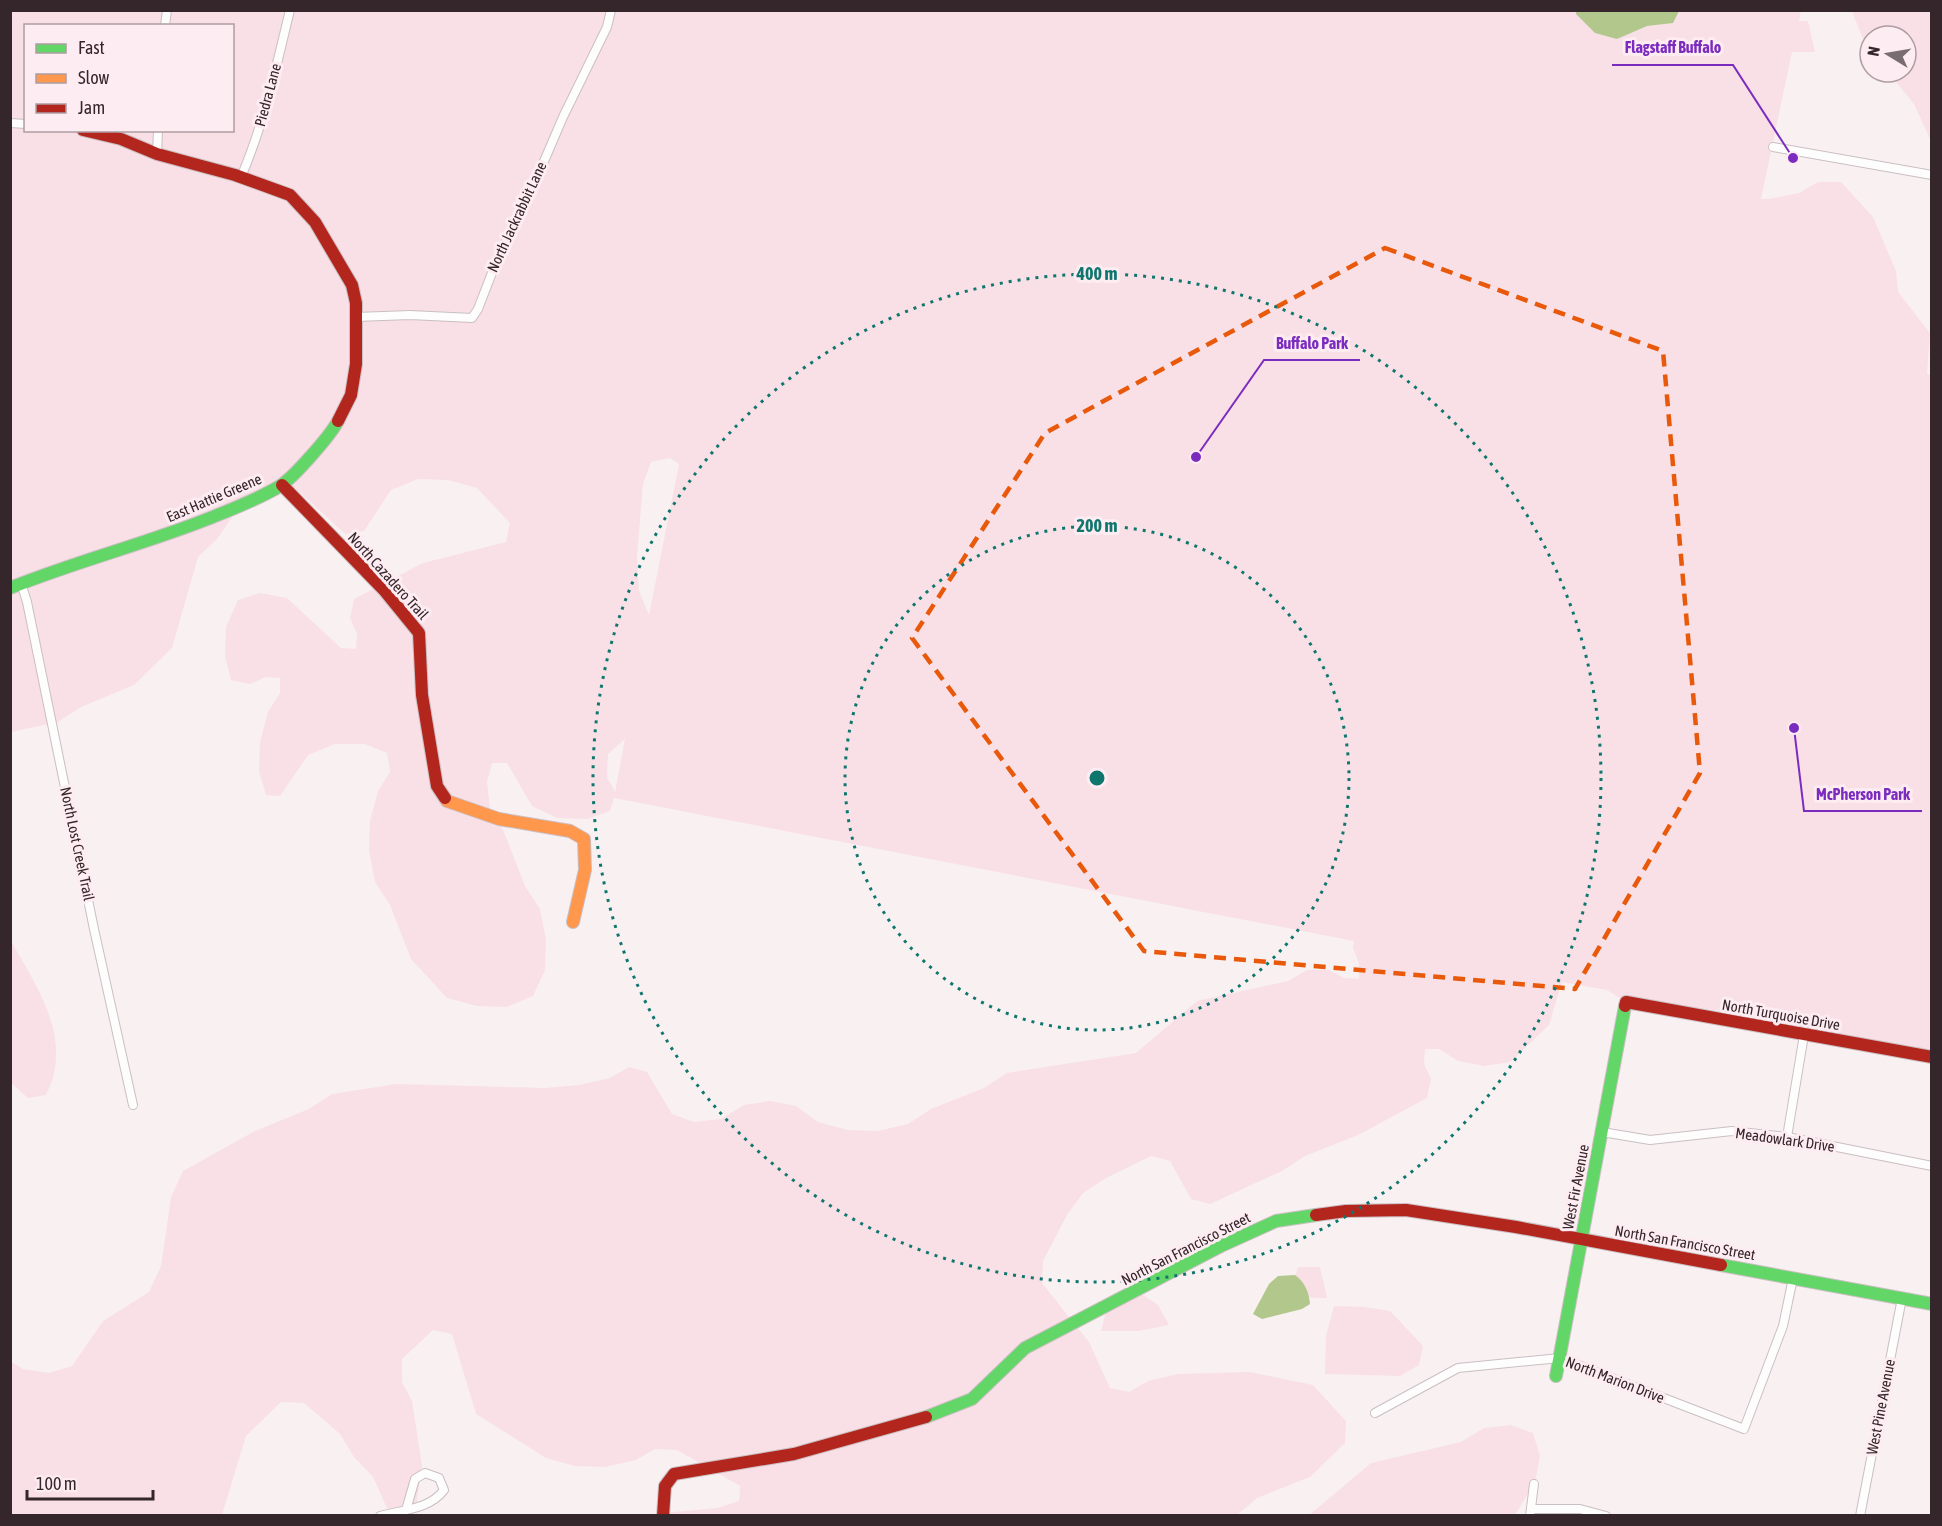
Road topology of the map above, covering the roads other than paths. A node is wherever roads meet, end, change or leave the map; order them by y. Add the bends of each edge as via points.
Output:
1 (290, 10) edge
2 (611, 10) edge
3 (91, 132) edge
4 (158, 132) edge
5 (1773, 147) dead end
6 (157, 154) junction
7 (1932, 175) edge
8 (241, 177) junction
9 (356, 316) junction
10 (282, 485) junction
11 (16, 586) edge
12 (573, 922) dead end
13 (1626, 1002) joint
14 (1804, 1035) junction
15 (1932, 1057) edge
16 (133, 1105) dead end
17 (1602, 1132) junction
18 (1787, 1137) junction
19 (1932, 1166) edge
20 (1582, 1239) junction
21 (1793, 1278) junction
22 (1902, 1298) junction
23 (1932, 1304) edge
24 (1560, 1358) junction
25 (1556, 1376) dead end
26 (1375, 1413) dead end
27 (1534, 1484) dead end
28 (406, 1510) junction
29 (1531, 1512) edge
30 (380, 1515) edge
31 (663, 1515) edge
32 (1606, 1515) edge
33 (1860, 1515) edge

1 - 8 street, Piedra Lane via 266,107
2 - 9 street, North Jackrabbit Lane via 607,27 472,318
3 - 6 street, East Hattie Greene
4 - 6 street
5 - 7 street
6 - 8 street, East Hattie Greene
8 - 9 street, East Hattie Greene via 290,195 315,222 352,285
9 - 10 street, East Hattie Greene via 356,364 351,394 331,434
10 - 11 street, East Hattie Greene via 228,512
10 - 12 street, North Cazadero Trail via 384,590 419,633 425,717 437,786 447,801 499,819 570,831 584,839 587,864
11 - 16 street, North Lost Creek Trail via 27,602
13 - 14 street, North Turquoise Drive
13 - 17 street, West Fir Avenue
14 - 15 street, North Turquoise Drive
14 - 18 street
17 - 18 street, Meadowlark Drive via 1650,1140 1732,1131
17 - 20 street, West Fir Avenue
18 - 19 street, Meadowlark Drive
20 - 21 street, North San Francisco Street
20 - 24 street, West Fir Avenue
20 - 31 street, North San Francisco Street via 1406,1210 1347,1211 1276,1221 1025,1348 972,1399 922,1418 794,1454 674,1474 665,1486
21 - 22 street, North San Francisco Street
21 - 24 street, North Marion Drive via 1783,1326 1744,1429
22 - 23 street, North San Francisco Street
22 - 33 street, West Pine Avenue
24 - 25 street, West Fir Avenue
24 - 26 street, North Marion Drive via 1458,1368
27 - 29 street
28 - 28 street via 438,1498 444,1490 440,1478 425,1473 415,1479
28 - 30 street
29 - 32 street via 1580,1509

